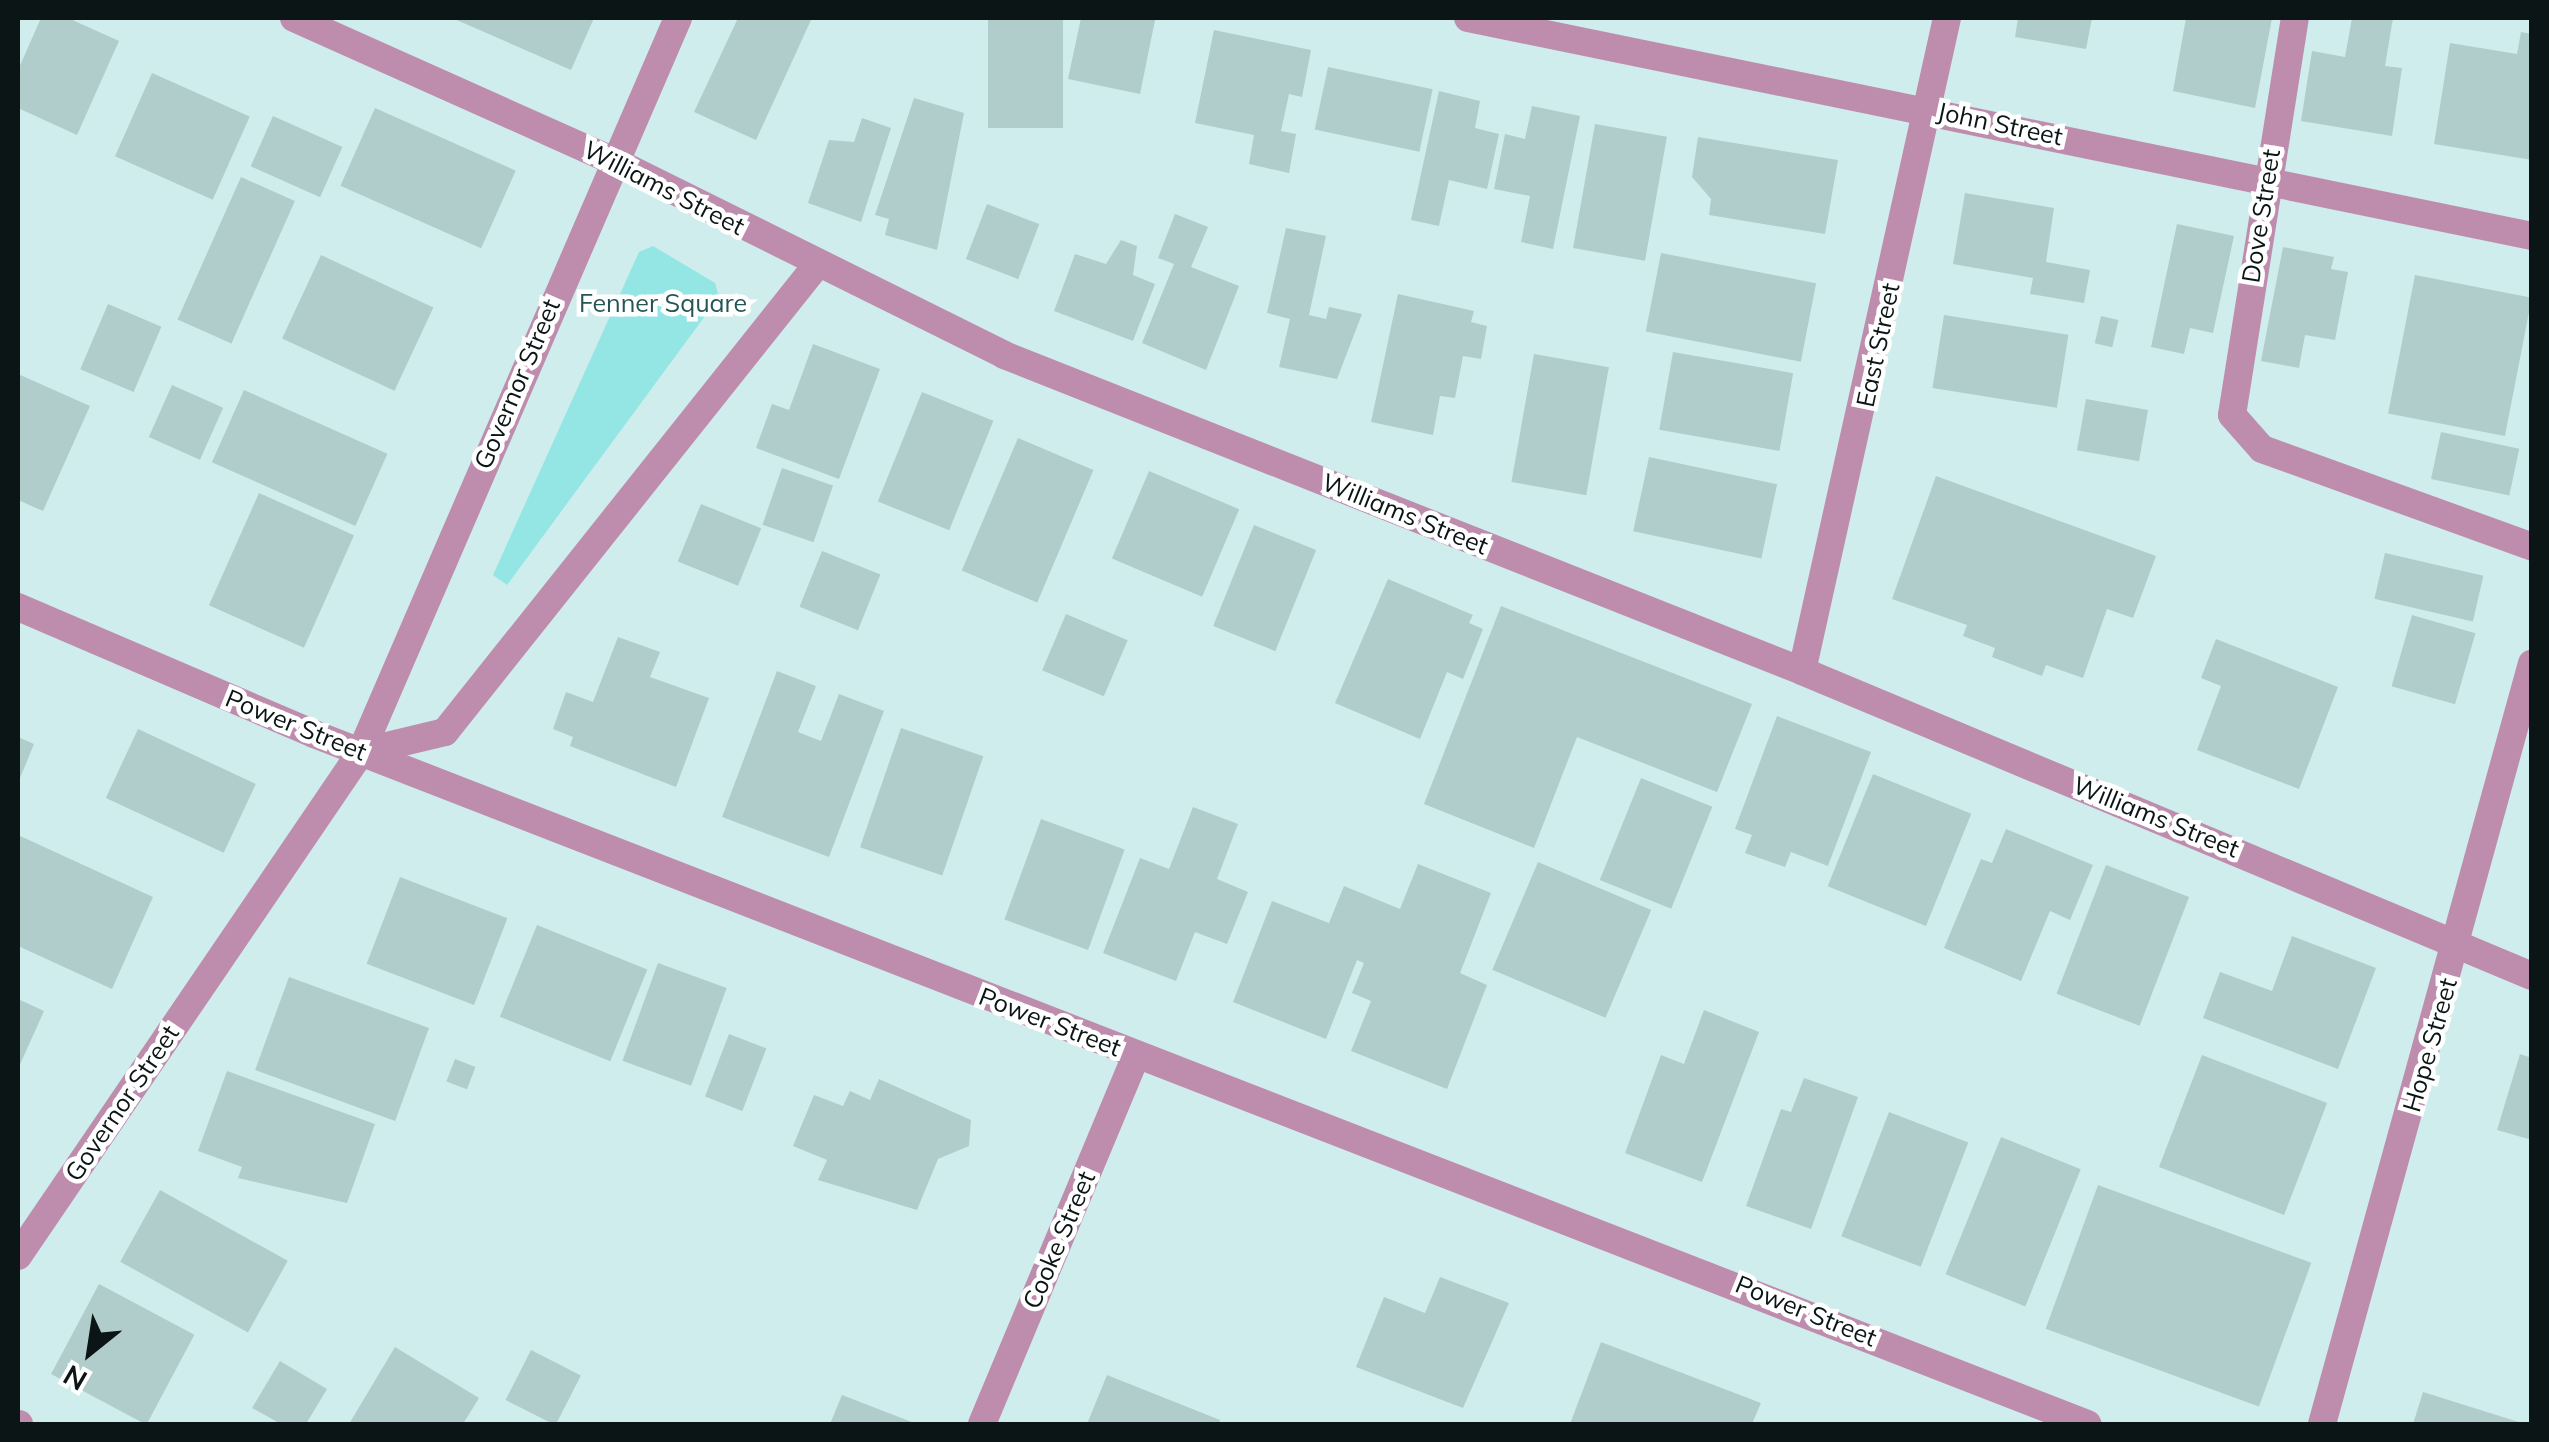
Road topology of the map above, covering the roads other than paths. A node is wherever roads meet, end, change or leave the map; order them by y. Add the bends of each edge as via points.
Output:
1 (294, 18) edge
2 (678, 18) edge
3 (1468, 18) edge
4 (1947, 18) edge
5 (2295, 18) edge
6 (1566, 27) edge
7 (1928, 109) junction
8 (612, 160) junction
9 (2266, 178) junction
10 (2532, 236) edge
11 (816, 266) junction
12 (2532, 547) edge
13 (18, 606) edge
14 (2532, 664) edge
15 (1802, 671) junction
16 (360, 752) junction
17 (2459, 942) junction
18 (2532, 976) edge
19 (1136, 1056) junction
20 (18, 1256) edge
21 (982, 1424) edge
22 (2087, 1424) edge
23 (2322, 1424) edge

1 - 8 street, Williams Street
2 - 8 street, Governor Street
3 - 6 street, John Street
4 - 7 street, East Street
5 - 9 street, Dove Street
6 - 7 street, John Street
7 - 9 street, John Street
7 - 15 street, East Street
8 - 11 street, Williams Street
8 - 16 street, Governor Street
9 - 10 street, John Street
9 - 12 street, Dove Street via 2232,415 2262,449
11 - 15 street, Williams Street via 1004,355
11 - 16 street via 445,732
13 - 16 street, Power Street
14 - 17 street, Hope Street
15 - 17 street, Williams Street
16 - 19 street, Power Street
16 - 20 street, Governor Street
17 - 18 street, Williams Street
17 - 23 street, Hope Street
19 - 21 street, Cooke Street
19 - 22 street, Power Street

